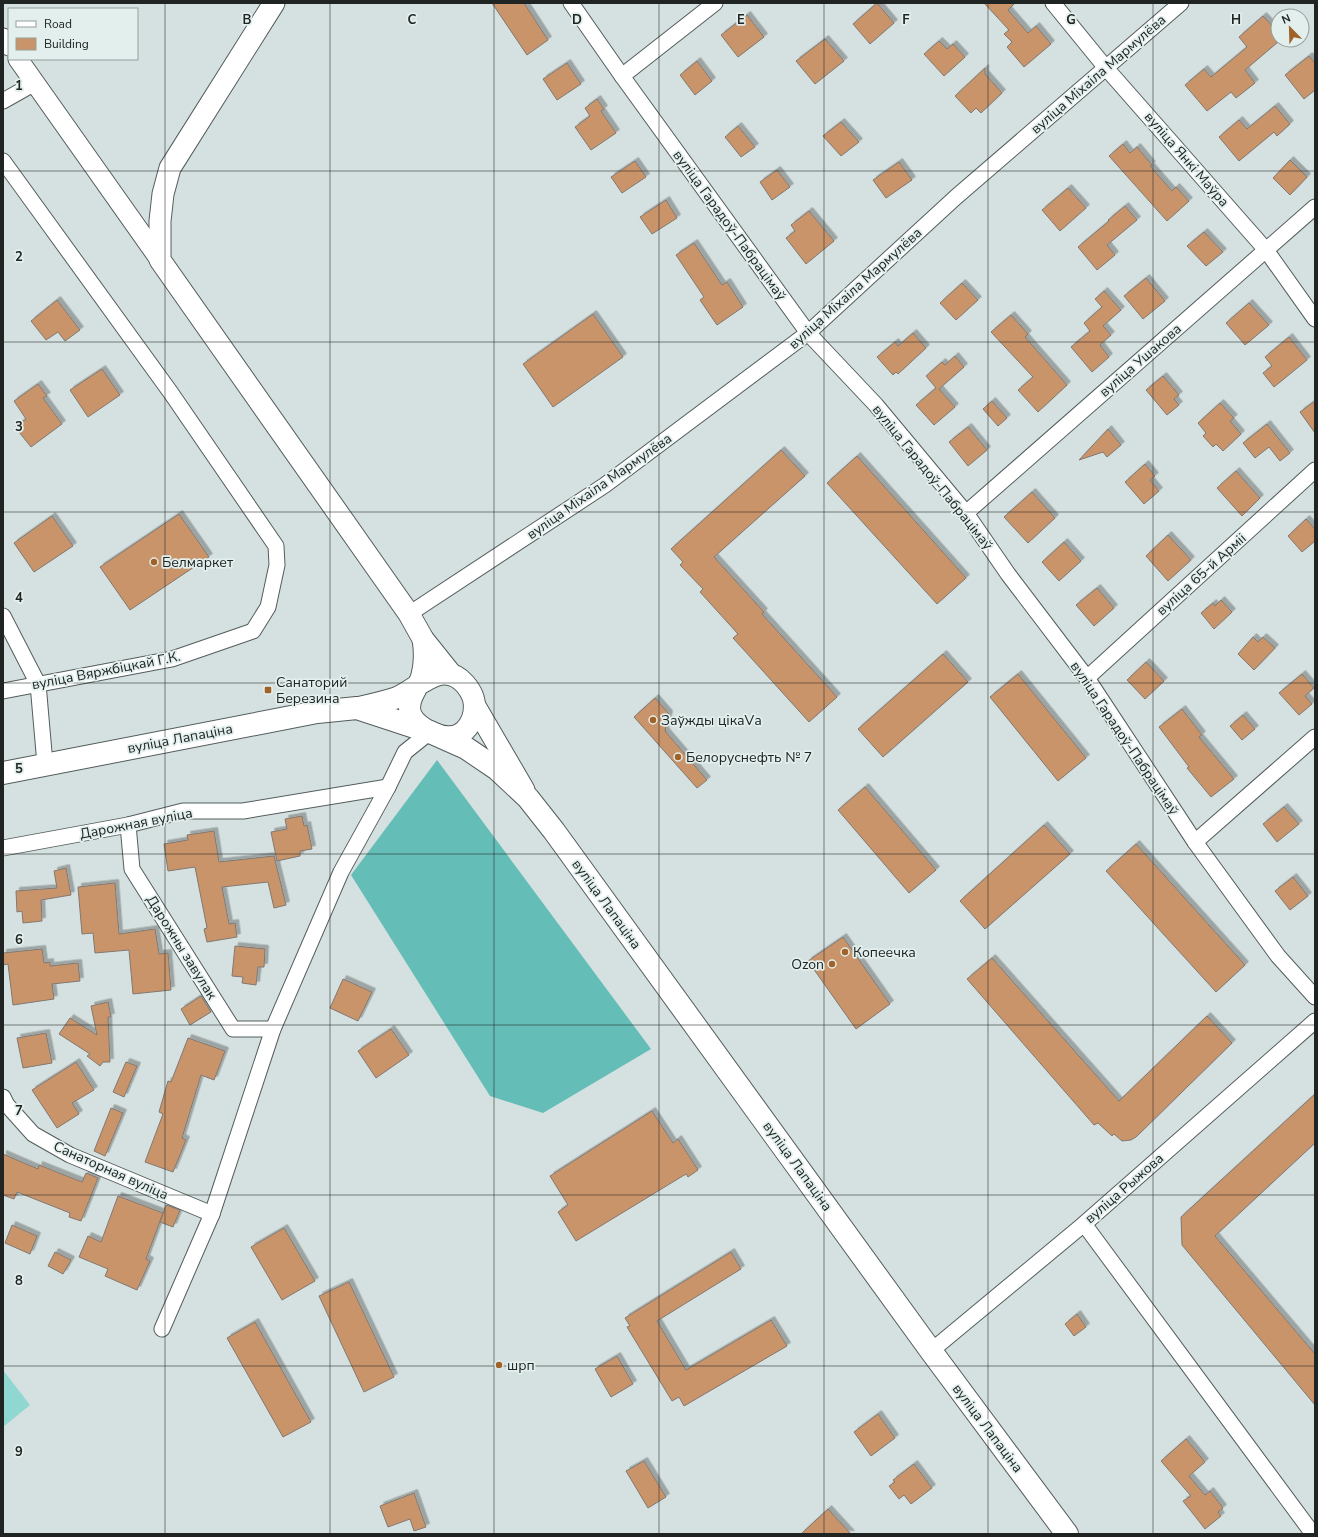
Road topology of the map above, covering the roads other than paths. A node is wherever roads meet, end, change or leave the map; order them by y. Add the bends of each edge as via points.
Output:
1 (274, 3) edge
2 (571, 3) edge
3 (715, 3) edge
4 (1053, 3) edge
5 (1181, 3) edge
6 (19, 60) edge
7 (1106, 68) junction
8 (622, 76) junction
9 (35, 83) junction
10 (3, 101) edge
11 (3, 161) edge
12 (1315, 207) edge
13 (1266, 250) junction
14 (160, 260) junction
15 (1315, 319) edge
16 (808, 333) junction
17 (1315, 470) edge
18 (966, 513) junction
19 (409, 614) junction
20 (3, 616) edge
21 (424, 639) junction
22 (451, 674) junction
23 (1087, 678) junction
24 (38, 684) junction
25 (418, 685) junction
26 (3, 691) edge
27 (475, 706) junction
28 (357, 708) junction
29 (430, 732) junction
30 (1315, 737) edge
31 (45, 764) junction
32 (3, 773) edge
33 (388, 787) junction
34 (528, 798) junction
35 (128, 825) junction
36 (1195, 842) junction
37 (3, 848) edge
38 (1315, 997) edge
39 (1315, 1021) edge
40 (274, 1029) junction
41 (3, 1097) edge
42 (212, 1214) junction
43 (1084, 1224) junction
44 (162, 1329) dead end
45 (931, 1351) junction
46 (1060, 1531) edge
47 (1313, 1534) edge

1 - 14 main road via 170,168 163,194 160,221
2 - 8 street, вуліца Гарадоў-Пабрацімаў
3 - 8 street
4 - 7 street, вуліца Янкі Маўра
5 - 7 street, вуліца Міхаіла Мармулёва
6 - 9 street
7 - 13 street, вуліца Янкі Маўра
7 - 16 street, вуліца Міхаіла Мармулёва via 956,197
8 - 16 street, вуліца Гарадоў-Пабрацімаў
9 - 10 street
9 - 14 street
11 - 24 street, вуліца Вяржбіцкай Г.К. via 171,393 276,546 277,565 268,607 254,631 172,658
12 - 13 street, вуліца Ушакова
13 - 15 street, вуліца Янкі Маўра
13 - 18 street, вуліца Ушакова
14 - 19 main road
16 - 18 street, вуліца Гарадоў-Пабрацімаў via 876,405
16 - 19 street, вуліца Міхаіла Мармулёва via 606,485
17 - 23 street, вуліца 65-й Арміі
18 - 23 street, вуліца Гарадоў-Пабрацімаў via 1008,574
19 - 21 main road
20 - 24 street
21 - 22 main road
21 - 25 main road via 424,666
22 - 25 main road, вуліца Лапаціна via 432,676
22 - 27 main road, вуліца Лапаціна via 468,688
23 - 36 street, вуліца Гарадоў-Пабрацімаў
24 - 26 street, вуліца Вяржбіцкай Г.К.
24 - 31 street
25 - 28 main road, вуліца Лапаціна via 394,698
25 - 29 main road, вуліца Лапаціна via 410,700 411,715 416,723
27 - 29 main road, вуліца Лапаціна via 471,722 460,734 447,738
27 - 34 main road, вуліца Лапаціна
28 - 29 main road, вуліца Лапаціна
28 - 31 main road, вуліца Лапаціна via 317,712
29 - 33 street via 405,752
29 - 34 main road, вуліца Лапаціна via 466,748 497,769
30 - 36 street
31 - 32 main road, вуліца Лапаціна
33 - 35 street, Дарожная вуліца via 243,811 183,811
33 - 40 street via 341,872
34 - 45 main road, вуліца Лапаціна
35 - 37 street, Дарожная вуліца
35 - 40 street, Дарожны завулак via 132,869 232,1029
36 - 38 street, вуліца Гарадоў-Пабрацімаў via 1278,956
39 - 43 street, вуліца Рыжова
40 - 42 street
41 - 42 street, Санаторная вуліца via 7,1106 33,1134 57,1148
42 - 44 street
43 - 45 street, вуліца Рыжова
43 - 47 street
45 - 46 main road, вуліца Лапаціна

